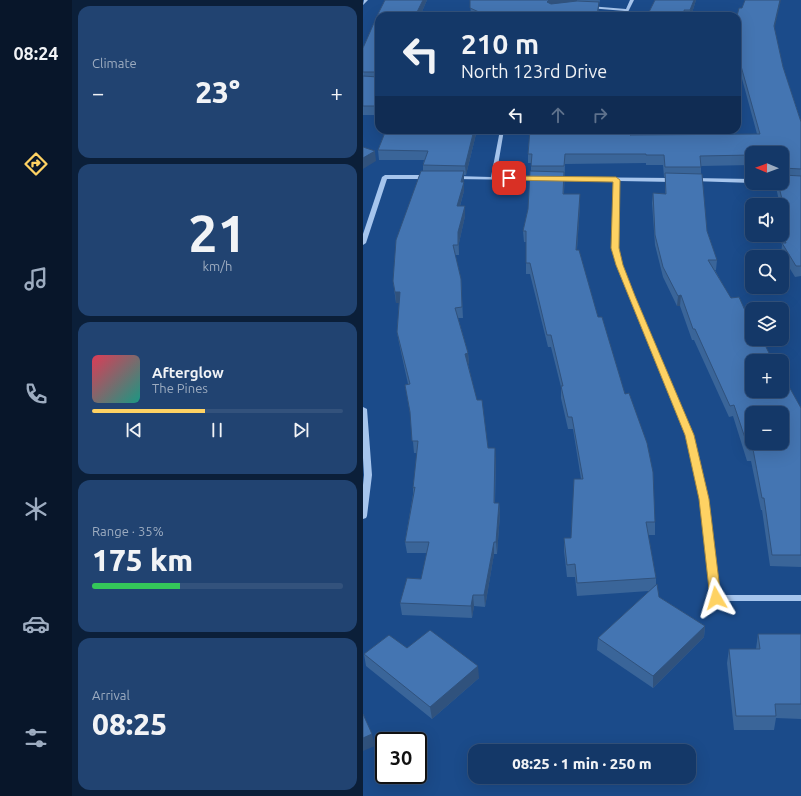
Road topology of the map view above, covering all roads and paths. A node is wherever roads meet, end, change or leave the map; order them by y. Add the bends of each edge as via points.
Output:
1 (366, 0) edge
2 (632, 0) edge
3 (363, 4) edge
4 (584, 7) edge
5 (627, 10) joint
6 (501, 134) edge
7 (432, 177) edge
8 (447, 177) edge
9 (493, 178) junction
10 (616, 180) junction
11 (680, 180) edge
12 (688, 180) edge
13 (745, 181) edge
14 (363, 243) edge
15 (363, 409) edge
16 (363, 516) edge
17 (801, 598) edge

1 - 3 street
2 - 5 street
4 - 5 street
6 - 9 street
7 - 14 street via 385,177
8 - 9 street
9 - 10 street
10 - 11 street
10 - 17 street via 615,248 619,265 689,435 704,499 716,598
12 - 13 street
15 - 16 street via 368,475

